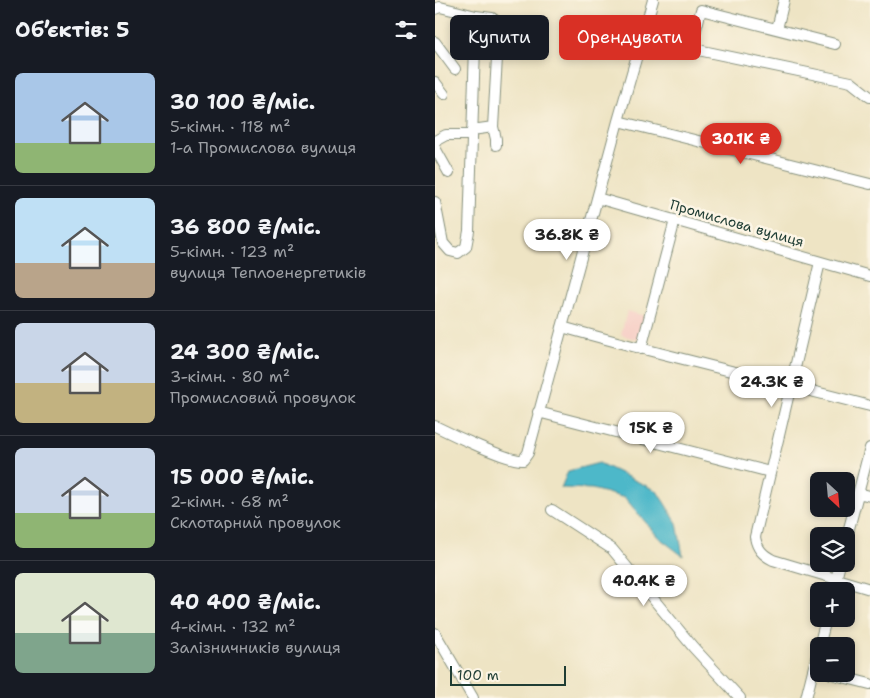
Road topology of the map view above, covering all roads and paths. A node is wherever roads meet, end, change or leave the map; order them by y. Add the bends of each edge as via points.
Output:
1 (653, 0) edge
2 (784, 0) edge
3 (435, 9) edge
4 (472, 15) edge
5 (648, 15) edge
6 (700, 15) edge
7 (777, 30) junction
8 (435, 42) edge
9 (835, 44) dead end
10 (701, 51) edge
11 (474, 60) edge
12 (497, 60) edge
13 (635, 60) edge
14 (455, 69) dead end
15 (435, 82) edge
16 (444, 94) dead end
17 (870, 98) edge
18 (618, 121) junction
19 (493, 126) junction
20 (472, 133) junction
21 (435, 141) edge
22 (496, 145) dead end
23 (435, 148) edge
24 (449, 173) dead end
25 (870, 184) edge
26 (597, 198) junction
27 (435, 202) edge
28 (675, 220) junction
29 (820, 262) junction
30 (870, 276) edge
31 (562, 327) junction
32 (641, 349) junction
33 (791, 385) junction
34 (870, 406) edge
35 (538, 412) junction
36 (435, 426) edge
37 (870, 448) edge
38 (769, 472) junction
39 (858, 493) junction
40 (870, 496) edge
41 (552, 510) dead end
42 (849, 527) edge
43 (838, 572) edge
44 (836, 579) junction
45 (835, 582) edge
46 (870, 589) edge
47 (435, 634) edge
48 (855, 680) edge
49 (812, 682) edge
50 (870, 684) edge
51 (473, 698) edge
52 (740, 698) edge
53 (806, 698) edge

1 - 5 street
2 - 7 street
3 - 4 street via 440,7
6 - 7 street via 701,10
7 - 9 street
8 - 14 street
10 - 17 street via 851,82
11 - 20 street
12 - 19 street
13 - 18 street
15 - 16 street
18 - 25 street
18 - 26 street
19 - 20 street
19 - 22 street
20 - 21 street via 447,135
20 - 27 street via 469,231 466,247 458,253 450,251 443,243
23 - 24 street
26 - 28 street, Промислова вулиця
26 - 31 street
28 - 29 street, Промислова вулиця
28 - 32 street
29 - 30 street, Промислова вулиця
29 - 33 street
31 - 32 street
31 - 35 street
32 - 33 street
33 - 34 street
33 - 38 street
35 - 36 street via 528,453 523,460 483,448
35 - 38 street
37 - 39 street
38 - 44 street via 755,537 760,550 773,560
39 - 40 street
39 - 42 street
41 - 52 street via 612,549
43 - 44 street
44 - 45 street
44 - 46 street
47 - 51 street
48 - 50 street
49 - 53 street

